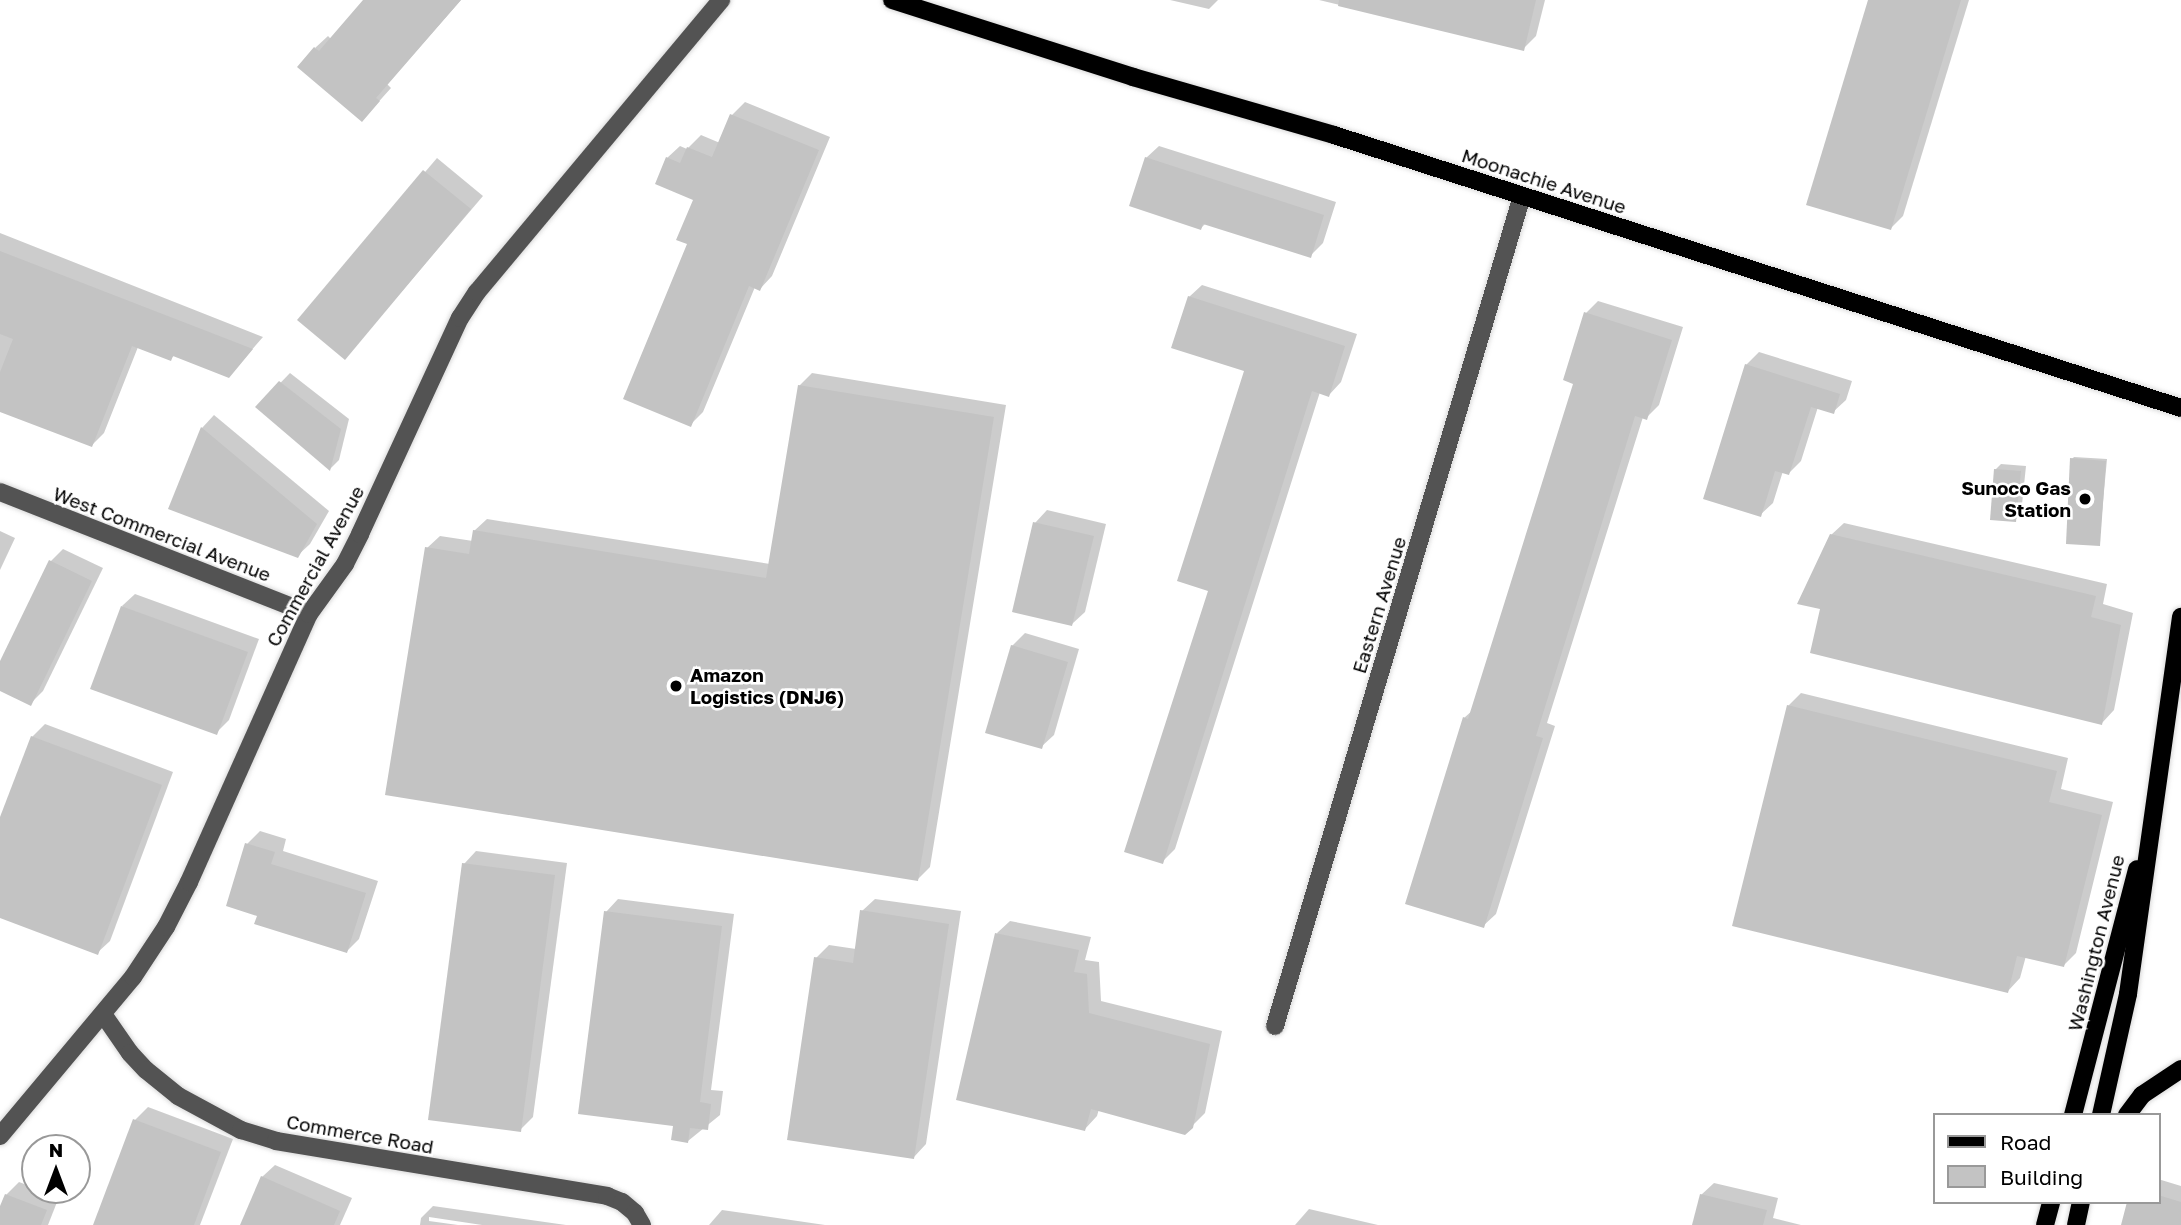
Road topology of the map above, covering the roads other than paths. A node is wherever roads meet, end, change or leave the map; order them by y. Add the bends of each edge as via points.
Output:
1 (721, 0) edge
2 (892, 0) edge
3 (1522, 196) junction
4 (2181, 408) edge
5 (0, 492) edge
6 (309, 614) junction
7 (2181, 617) edge
8 (2159, 781) junction
9 (103, 1014) junction
10 (1275, 1026) dead end
11 (2181, 1069) edge
12 (2074, 1113) edge
13 (2101, 1113) edge
14 (2128, 1113) edge
15 (0, 1136) edge
16 (2050, 1204) edge
17 (2081, 1204) edge
18 (642, 1225) edge
19 (2045, 1225) edge
20 (2076, 1225) edge

1 - 6 street, Commercial Avenue via 477,292 460,318 345,564
2 - 3 main road, Moonachie Avenue
3 - 4 main road, Moonachie Avenue
3 - 10 street, Eastern Avenue
5 - 6 street, West Commercial Avenue
6 - 9 street, Commercial Avenue via 190,882 166,927
7 - 8 main road, Washington Avenue
8 - 12 main road, Washington Avenue
8 - 13 main road, Washington Avenue via 2128,994
9 - 15 street, Commercial Avenue
9 - 18 street, Commerce Road via 146,1070 178,1096 242,1130 276,1142 607,1196 622,1202
11 - 14 main road via 2142,1095
16 - 19 main road
17 - 20 main road

